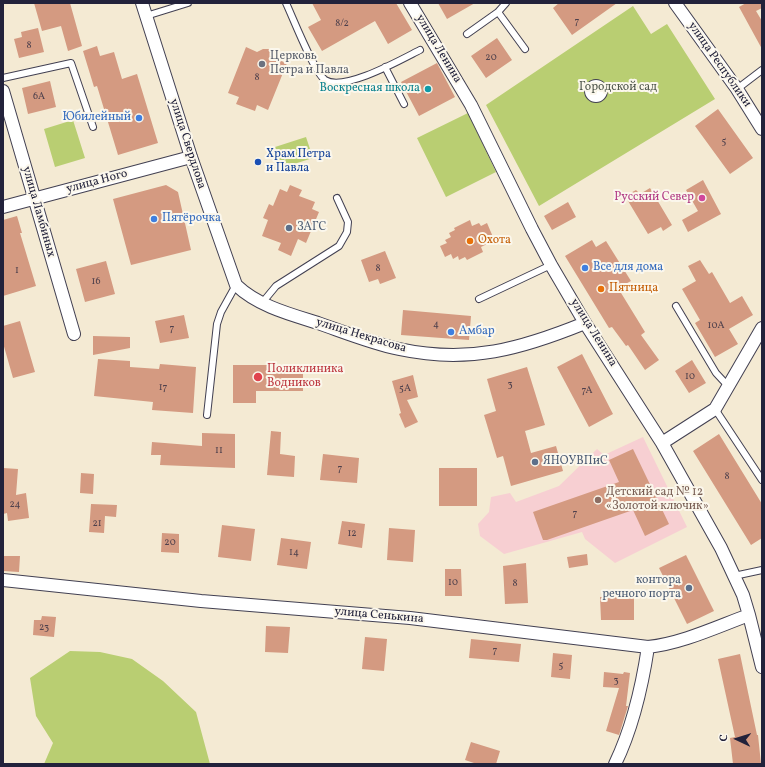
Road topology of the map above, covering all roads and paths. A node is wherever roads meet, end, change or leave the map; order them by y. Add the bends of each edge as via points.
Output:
1 (142, 3) edge
2 (188, 3) edge
3 (286, 3) edge
4 (410, 3) edge
5 (506, 3) edge
6 (675, 3) edge
7 (498, 12) junction
8 (146, 16) junction
9 (467, 34) dead end
10 (525, 49) dead end
11 (420, 50) dead end
12 (385, 67) junction
13 (762, 70) edge
14 (3, 78) edge
15 (737, 89) junction
16 (3, 91) edge
17 (404, 104) dead end
18 (93, 127) dead end
19 (762, 129) edge
20 (191, 157) junction
21 (34, 198) junction
22 (337, 198) dead end
23 (3, 207) edge
24 (550, 264) junction
25 (236, 285) junction
26 (479, 299) dead end
27 (262, 303) junction
28 (676, 306) dead end
29 (585, 323) junction
30 (762, 328) edge
31 (74, 334) dead end
32 (729, 387) junction
33 (715, 409) junction
34 (207, 415) dead end
35 (662, 443) junction
36 (762, 480) edge
37 (762, 570) edge
38 (734, 576) junction
39 (3, 580) edge
40 (749, 615) junction
41 (648, 647) junction
42 (762, 667) edge
43 (615, 764) edge

1 - 8 street, улица Свердлова
2 - 8 lane
3 - 12 lane via 317,70 326,80 340,83 354,80
4 - 24 street, улица Ленина via 471,105
5 - 7 lane
6 - 15 street, улица Республики
7 - 9 lane
7 - 10 lane
8 - 20 street, улица Свердлова
11 - 12 lane
12 - 17 lane
13 - 15 lane
14 - 18 lane via 71,63
15 - 19 street, улица Республики
16 - 21 street, улица Ламбиных
20 - 21 street, улица Ного
20 - 25 street, улица Свердлова
21 - 23 street, улица Ного
21 - 31 street, улица Ламбиных
22 - 27 lane via 348,222 347,232 339,246 276,286
24 - 26 lane
24 - 29 street, улица Ленина
25 - 27 street, улица Некрасова via 245,294
25 - 34 lane via 217,324
27 - 29 street, улица Некрасова via 376,343 399,349 441,354 504,351
28 - 32 lane via 716,373
29 - 35 street, улица Ленина
30 - 32 street
32 - 33 street
33 - 35 street
33 - 36 lane
35 - 38 street, улица Ленина
37 - 38 lane
38 - 40 street, улица Ленина
39 - 41 street, улица Сенькина via 201,601 410,618
40 - 41 street, улица Сенькина via 668,645
40 - 42 street, улица Ленина
41 - 43 street via 643,680 631,726

